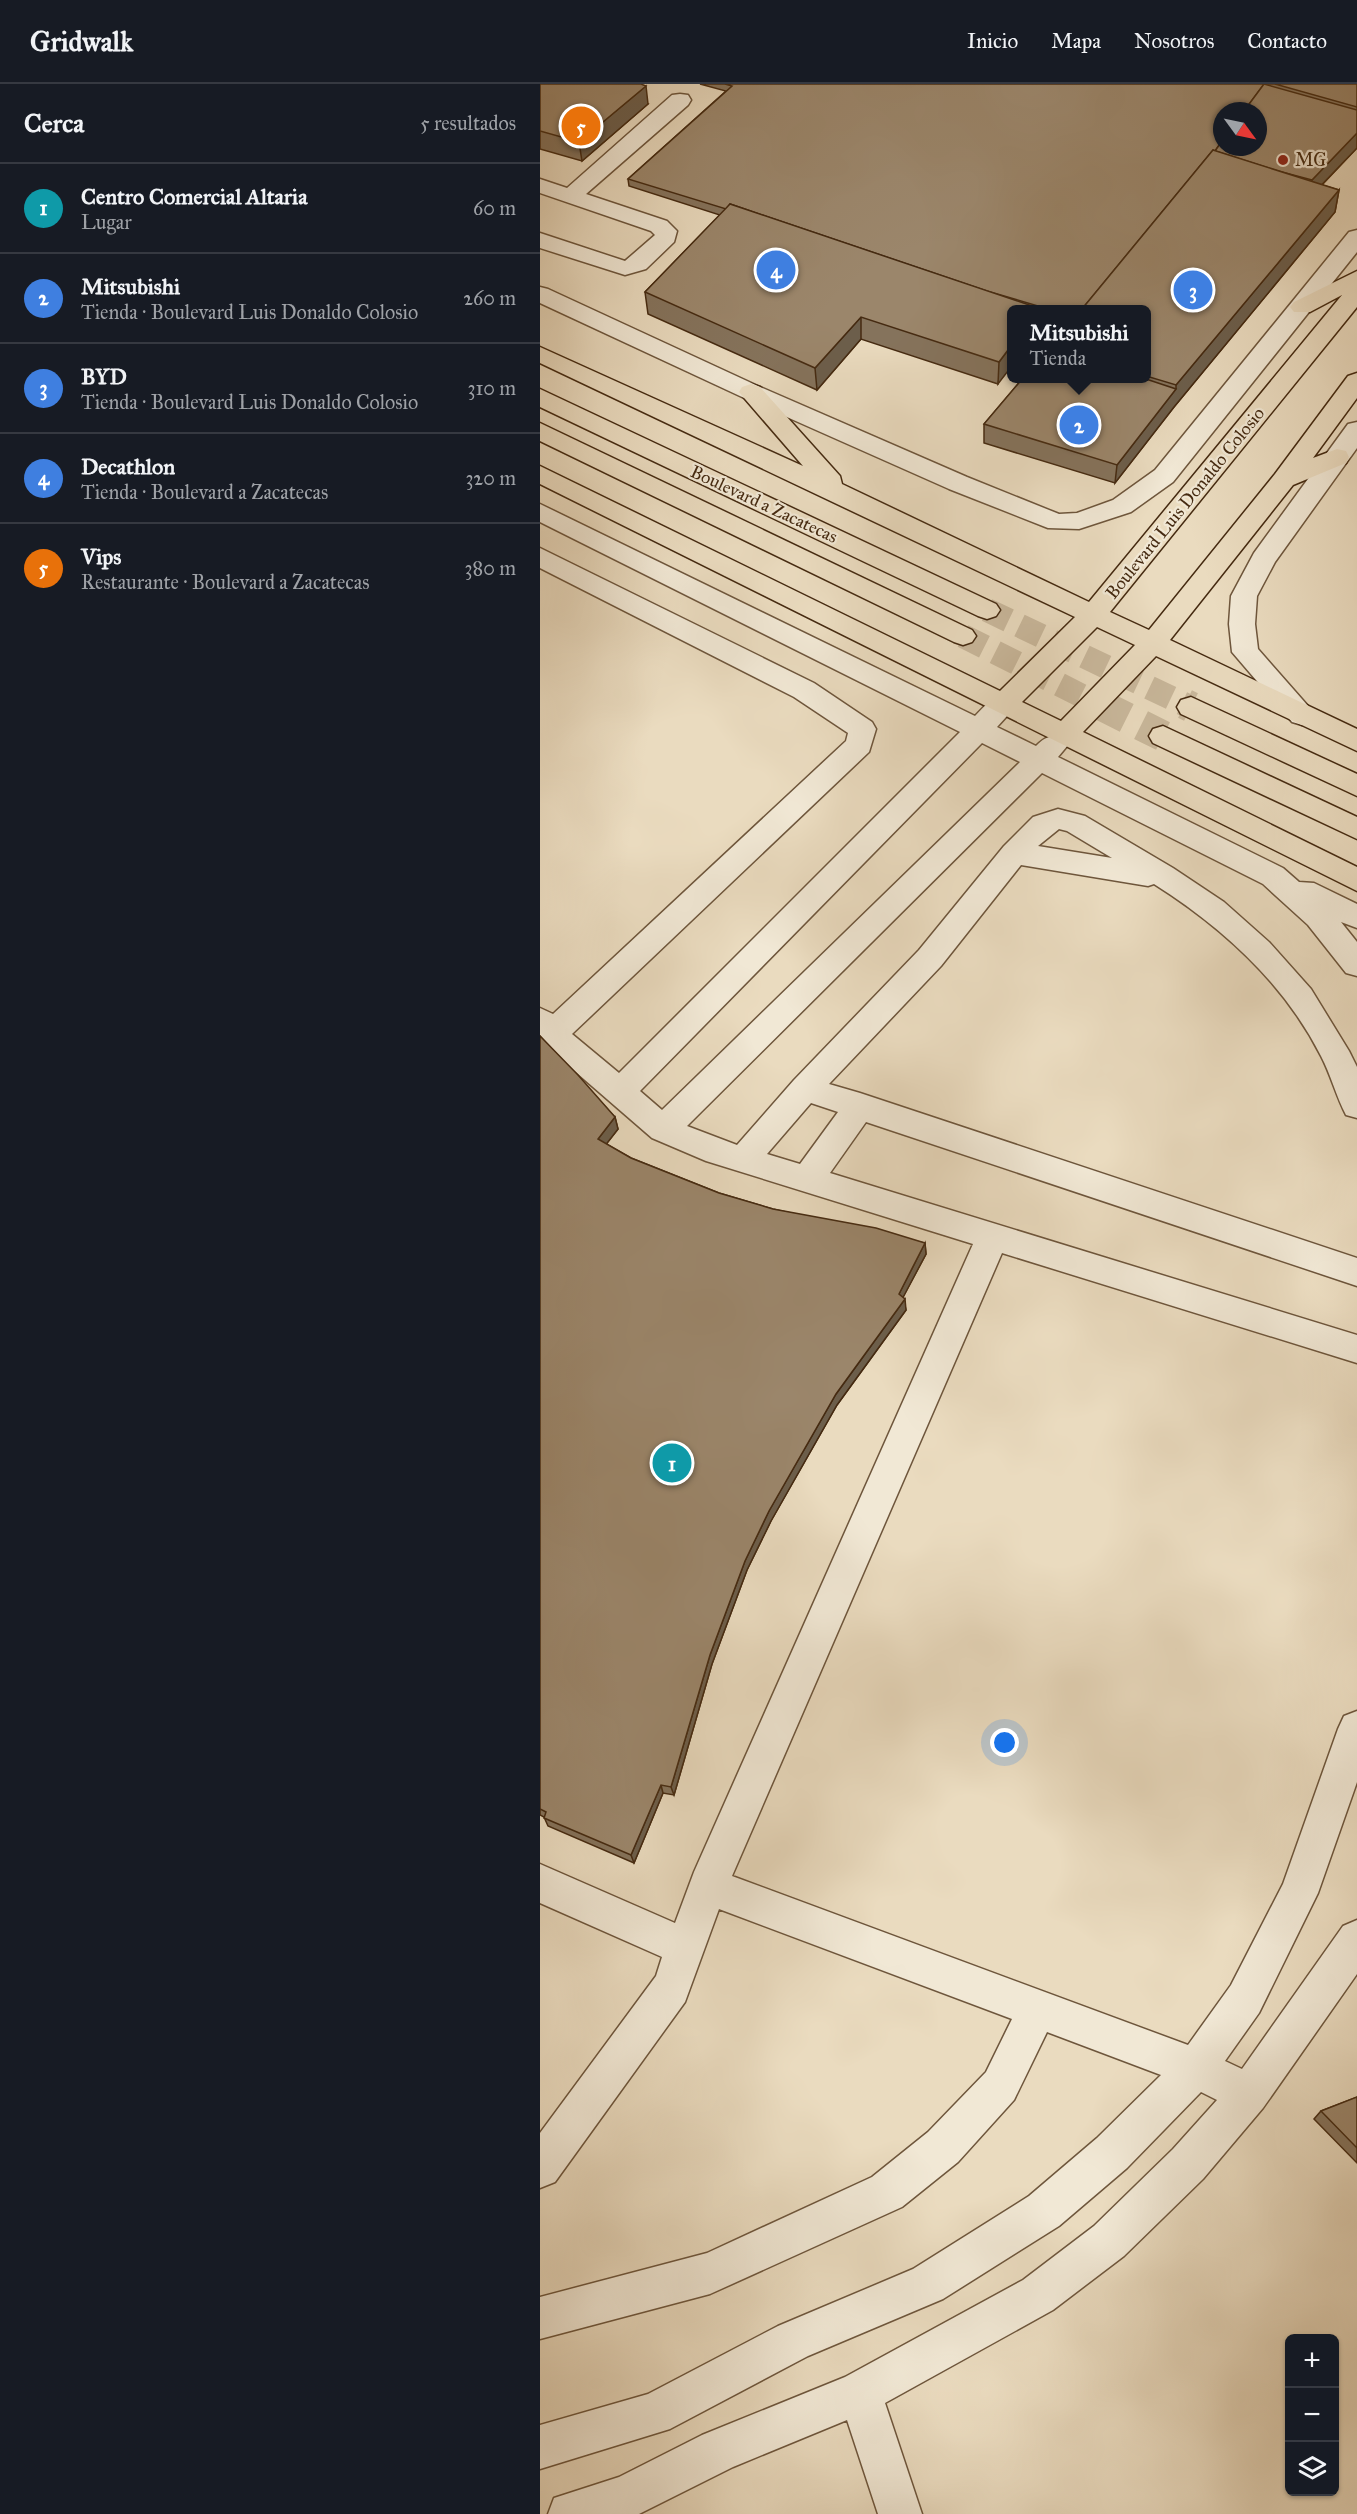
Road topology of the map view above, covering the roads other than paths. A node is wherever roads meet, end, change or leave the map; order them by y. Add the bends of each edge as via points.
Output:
1 (655, 92) dead end
2 (540, 186) edge
3 (571, 196) junction
4 (1357, 237) edge
5 (540, 240) edge
6 (1357, 278) edge
7 (1357, 292) edge
8 (540, 294) edge
9 (1302, 307) junction
10 (540, 354) edge
11 (1357, 381) edge
12 (751, 392) junction
13 (540, 397) edge
14 (1357, 430) edge
15 (540, 431) edge
16 (1337, 456) junction
17 (540, 474) edge
18 (1284, 480) junction
19 (840, 493) junction
20 (540, 512) edge
21 (540, 557) edge
22 (718, 563) junction
23 (690, 587) junction
24 (987, 610) tunnel mouth
25 (1094, 614) junction
26 (963, 636) tunnel mouth
27 (1153, 643) junction
28 (1003, 705) junction
29 (1191, 707) tunnel mouth
30 (1302, 715) junction
31 (979, 730) junction
32 (1064, 735) junction
33 (1163, 736) tunnel mouth
34 (1357, 741) edge
35 (1039, 759) junction
36 (1357, 786) edge
37 (1357, 829) edge
38 (1014, 853) junction
39 (1273, 876) junction
40 (1164, 878) junction
41 (1357, 880) edge
42 (1357, 917) edge
43 (1357, 965) edge
44 (546, 1027) edge
45 (805, 1089) junction
46 (619, 1093) junction
47 (860, 1106) junction
48 (1357, 1107) edge
49 (663, 1129) junction
50 (744, 1159) junction
51 (807, 1180) junction
52 (993, 1236) junction
53 (1357, 1272) edge
54 (1357, 1349) edge
55 (1356, 1737) edge
56 (540, 1883) edge
57 (708, 1886) junction
58 (1357, 1940) edge
59 (684, 1947) junction
60 (1038, 2009) junction
61 (1196, 2068) junction
62 (1249, 2094) junction
63 (540, 2167) edge
64 (540, 2318) edge
65 (860, 2393) junction
66 (540, 2447) edge
67 (570, 2514) edge
68 (900, 2514) edge

1 - 3 street via 680,100
2 - 3 street
3 - 5 street via 659,226 666,231 666,237 638,264 625,268
4 - 9 street, Boulevard Luis Donaldo Colosio
6 - 9 main road
7 - 25 main road, Boulevard Luis Donaldo Colosio
8 - 12 street
9 - 12 street, Boulevard Luis Donaldo Colosio via 1164,476 1122,507 1078,521 1057,522 957,483
10 - 19 main road
11 - 18 main road
12 - 19 main road
13 - 24 main road, Boulevard a Zacatecas
14 - 16 street
15 - 26 main road, Boulevard a Zacatecas
16 - 18 main road
16 - 30 street via 1263,559 1244,596 1245,652
17 - 22 main road
18 - 27 main road
19 - 25 main road
20 - 23 street
21 - 44 street via 804,690 862,729 859,746
22 - 23 street
22 - 28 main road
23 - 31 street
25 - 27 main road
25 - 28 main road, Boulevard Luis Donaldo Colosio
27 - 30 main road
27 - 32 main road
28 - 31 street
28 - 32 main road
29 - 36 main road
30 - 34 main road
31 - 35 street
31 - 46 street
32 - 35 street
32 - 41 main road
33 - 37 main road
35 - 39 street
35 - 49 street
38 - 40 street
38 - 40 street via 1043,824 1058,819 1075,823
38 - 45 street via 930,958
39 - 42 street
39 - 43 street via 1338,936
40 - 48 street via 1215,910 1313,1013
44 - 46 street
45 - 47 street
45 - 50 street
46 - 49 street
47 - 51 street
47 - 53 street
49 - 50 street via 705,1148
50 - 51 street
51 - 52 street
52 - 54 street
52 - 57 street
55 - 61 street via 1299,1893 1245,1999
56 - 59 street
57 - 59 street
57 - 60 street
58 - 62 street
59 - 63 street via 671,1988
60 - 61 street
60 - 64 street via 1000,2086 943,2146 887,2192 710,2273
61 - 62 street
61 - 66 street via 1112,2153 1044,2211 928,2284 793,2341 655,2414
62 - 65 street via 1188,2164 1109,2241 1038,2295
65 - 67 street via 718,2451 626,2497
65 - 68 street

